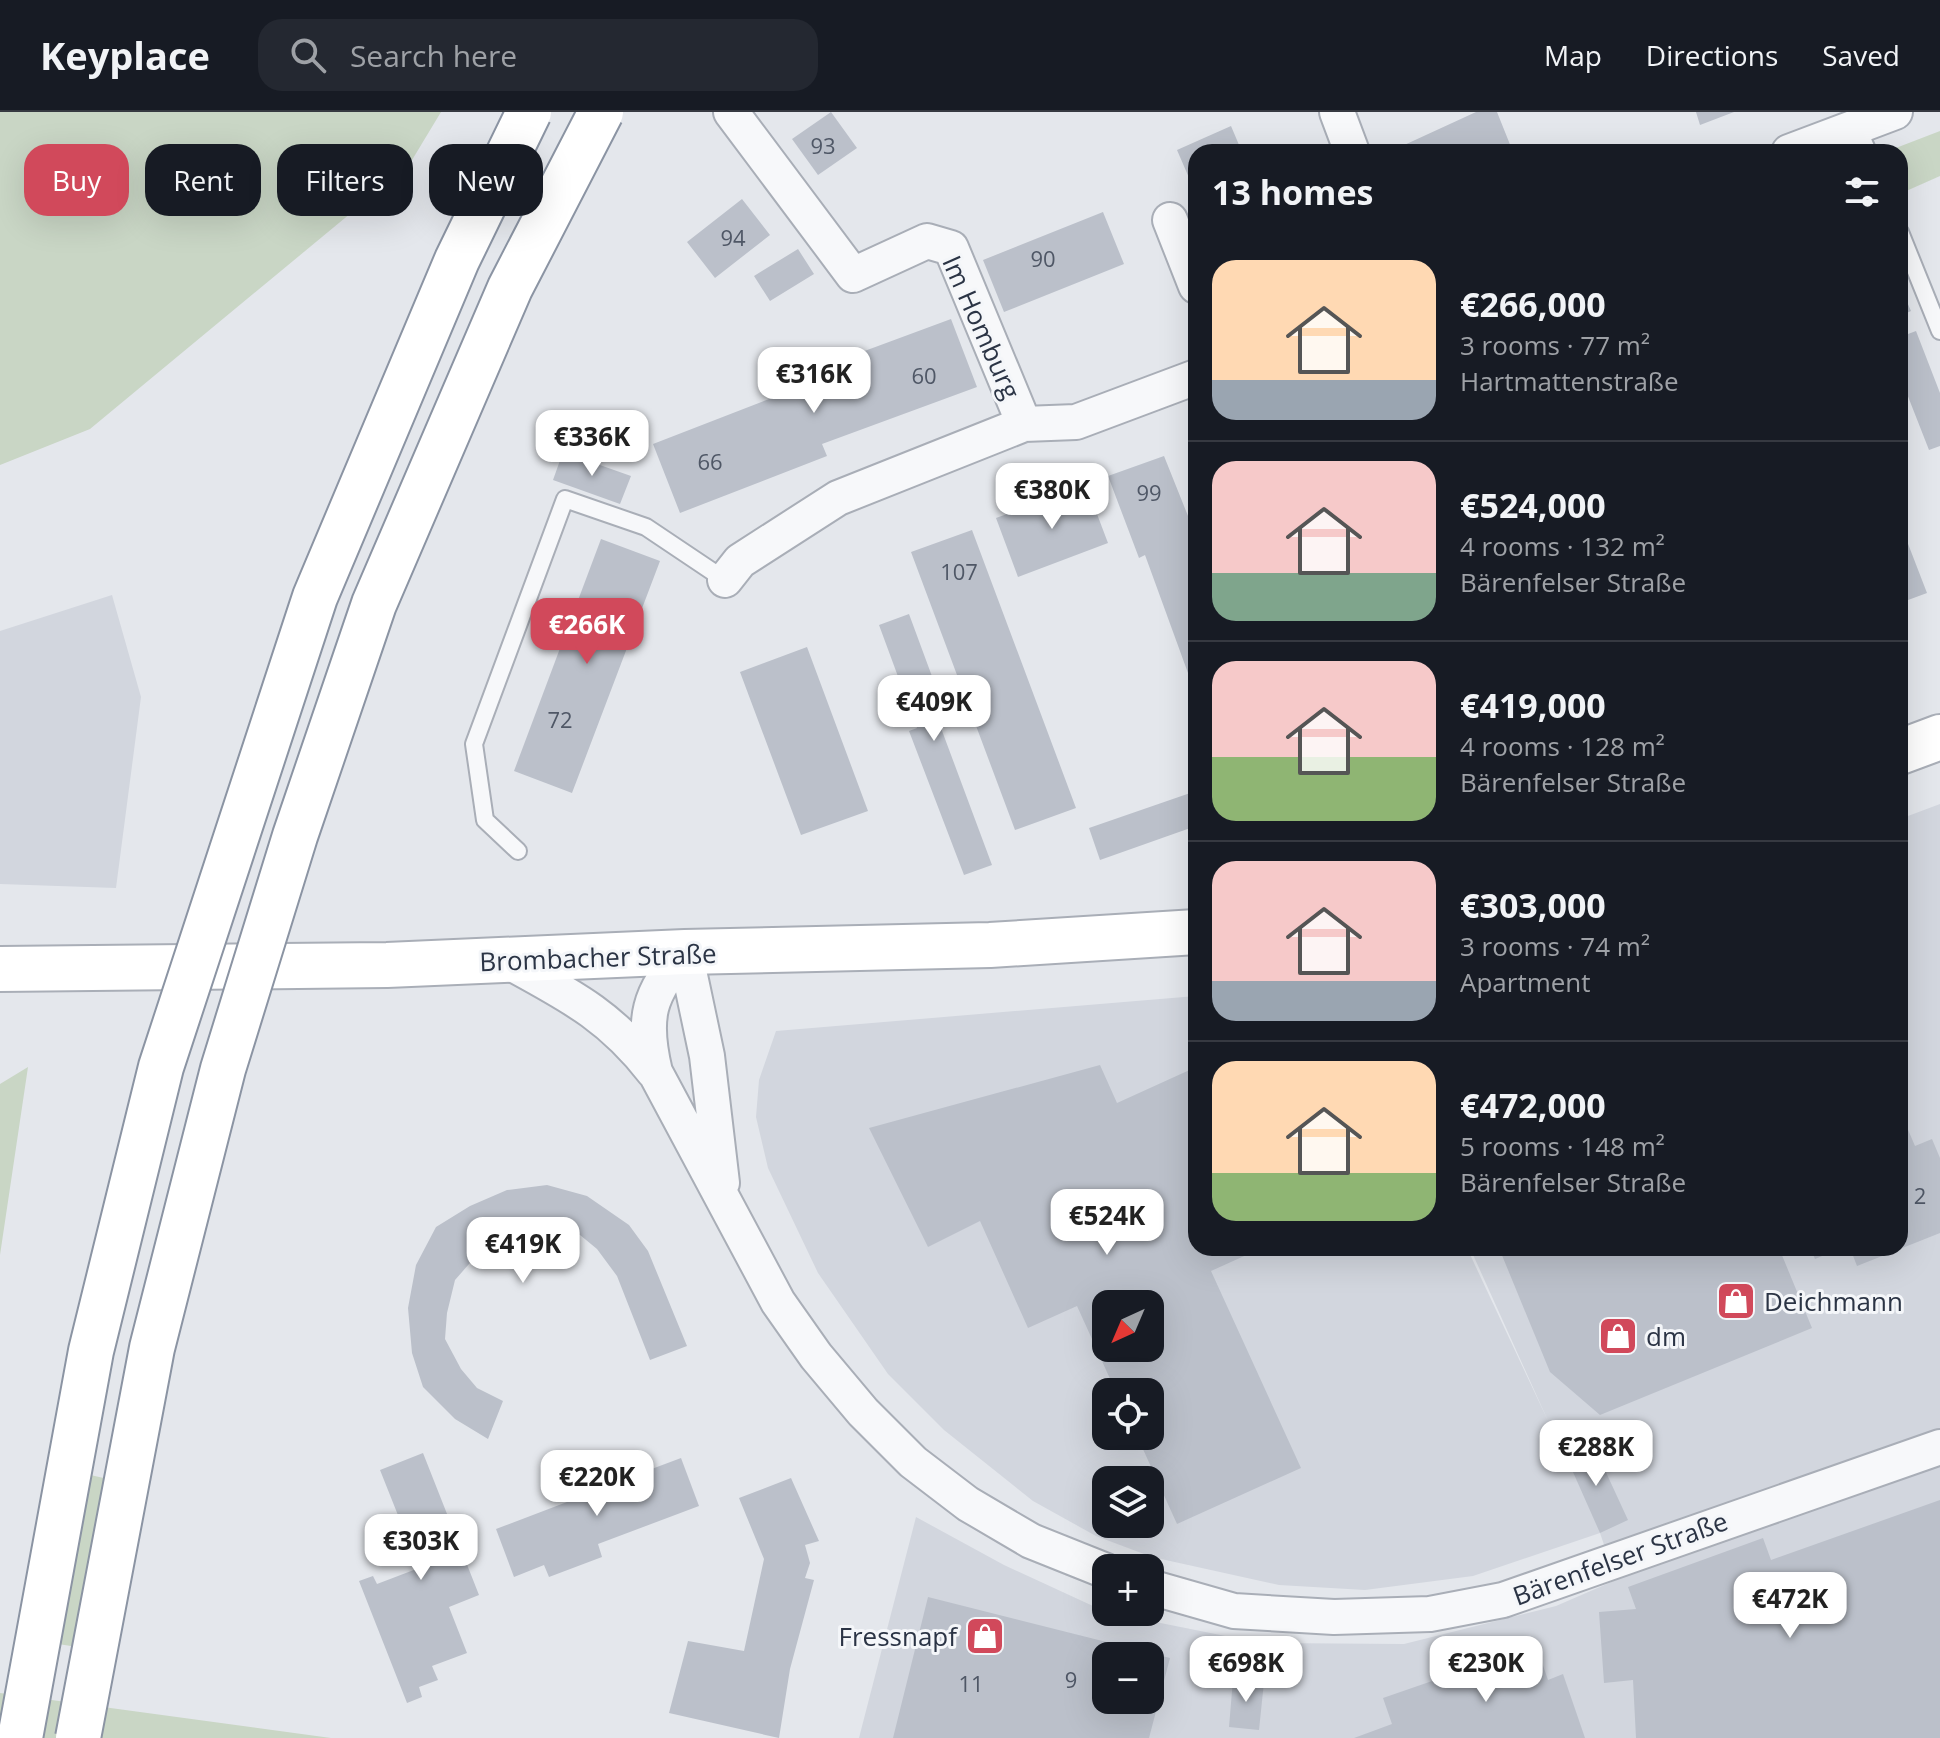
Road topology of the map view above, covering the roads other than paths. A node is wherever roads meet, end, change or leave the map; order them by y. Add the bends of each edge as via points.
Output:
1 (529, 112) edge
2 (601, 112) edge
3 (731, 112) edge
4 (1337, 112) edge
5 (1895, 112) edge
6 (1863, 139) edge
7 (1349, 144) edge
8 (1835, 144) edge
9 (1170, 220) dead end
10 (1908, 252) edge
11 (1188, 266) edge
12 (1940, 331) edge
13 (1188, 380) edge
14 (1024, 424) junction
15 (725, 580) joint
16 (1940, 737) edge
17 (1908, 749) edge
18 (518, 851) dead end
19 (1188, 933) edge
20 (685, 952) junction
21 (507, 961) junction
22 (0, 969) edge
23 (655, 1072) junction
24 (723, 1195) junction
25 (1940, 1447) edge
26 (1092, 1565) edge
27 (1164, 1591) edge
28 (20, 1738) edge
29 (78, 1738) edge

1 - 28 main road, bridge via 457,260 315,597 161,1067 91,1351
2 - 29 main road, bridge via 510,288 374,604 295,836 223,1069 152,1348
3 - 14 street, Im Homburg via 853,275 927,241 951,248
4 - 7 street
5 - 6 street
6 - 8 street
9 - 11 street
10 - 12 lane
13 - 14 street via 1076,422
14 - 15 street via 838,498 740,561
15 - 18 lane via 646,527 565,499 474,744 485,820
16 - 17 main road
19 - 20 main road, Brombacher Straße via 990,945
20 - 21 main road, Brombacher Straße
20 - 23 street via 661,979 649,1007 648,1042
20 - 24 street via 707,1056
21 - 22 main road, Brombacher Straße
21 - 23 street via 616,1027
23 - 24 street
24 - 26 street via 778,1302 863,1412 913,1462 968,1504 1031,1541
25 - 27 street, Bärenfelser Straße via 1503,1600 1430,1614 1334,1617 1234,1611

